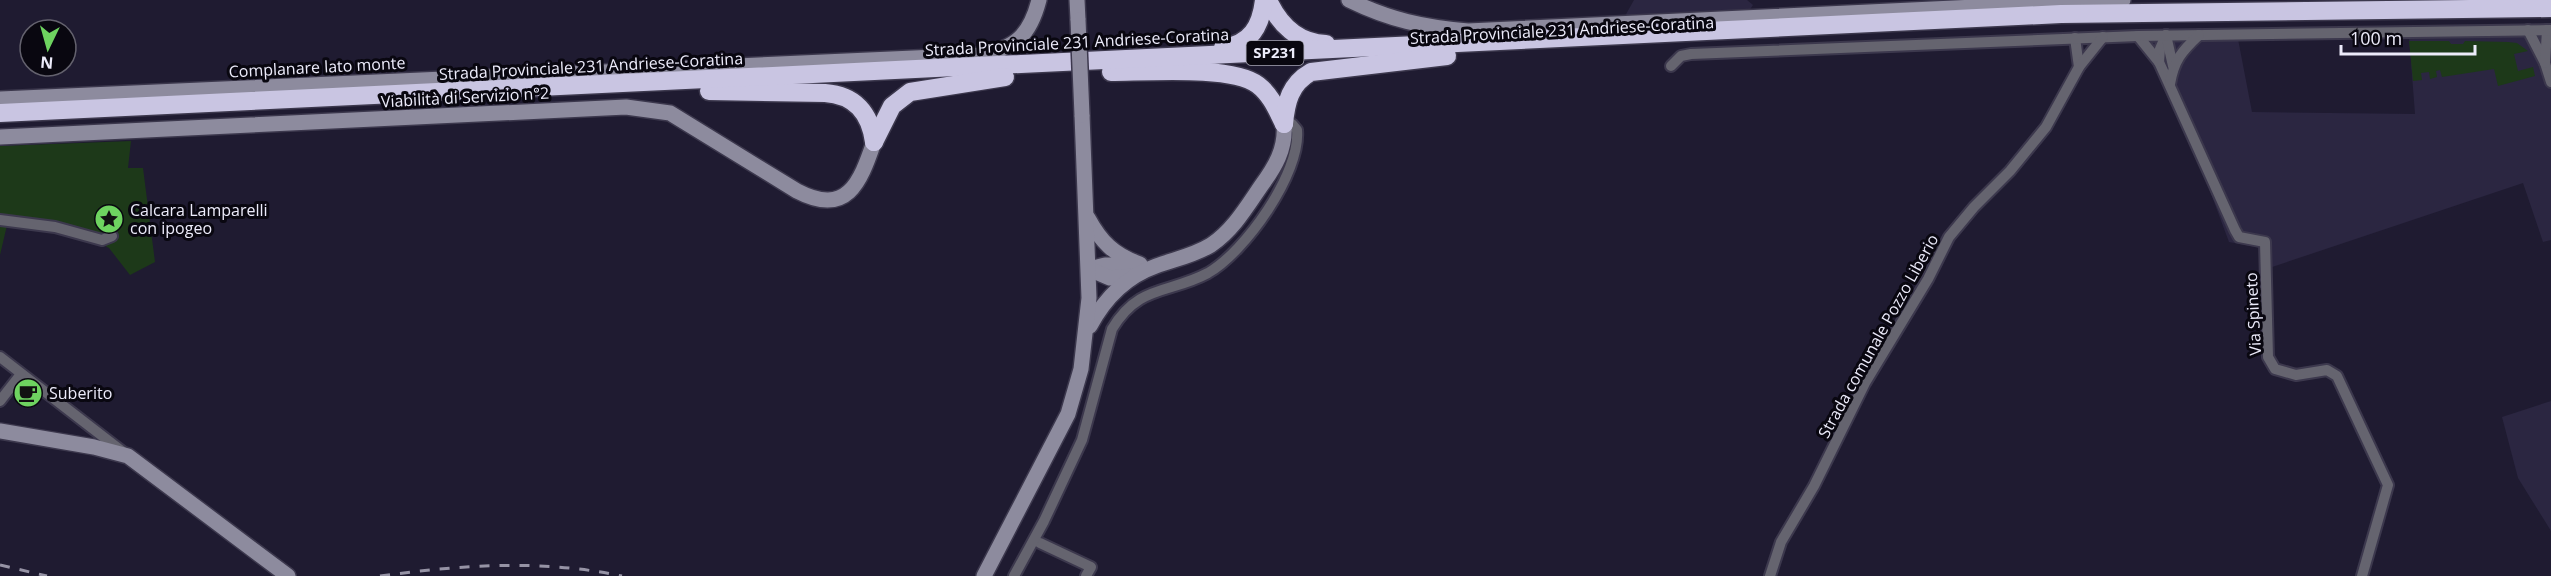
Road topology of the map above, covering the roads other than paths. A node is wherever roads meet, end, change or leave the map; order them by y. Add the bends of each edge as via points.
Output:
1 (1039, 0) edge
2 (1077, 0) edge
3 (1266, 0) edge
4 (1349, 0) edge
5 (2123, 0) edge
6 (2342, 0) edge
7 (2392, 0) edge
8 (2551, 8) edge
9 (2483, 9) junction
10 (2210, 12) junction
11 (2550, 26) edge
12 (2528, 30) junction
13 (2166, 35) junction
14 (2199, 35) junction
15 (2138, 36) junction
16 (2103, 37) junction
17 (2075, 38) junction
18 (1451, 50) junction
19 (2159, 62) junction
20 (2545, 63) junction
21 (1109, 66) junction
22 (1671, 66) dead end
23 (2173, 66) junction
24 (2079, 67) junction
25 (1005, 77) junction
26 (2551, 82) edge
27 (2170, 84) junction
28 (710, 91) junction
29 (0, 99) edge
30 (0, 114) edge
31 (1284, 124) junction
32 (0, 125) edge
33 (0, 137) edge
34 (874, 142) junction
35 (1087, 217) junction
36 (0, 220) edge
37 (112, 236) dead end
38 (1089, 269) junction
39 (1138, 270) junction
40 (1086, 333) junction
41 (0, 357) edge
42 (21, 374) junction
43 (0, 401) edge
44 (0, 431) edge
45 (128, 456) junction
46 (1040, 543) dead end
47 (288, 576) edge
48 (984, 576) edge
49 (1014, 576) edge
50 (1086, 576) edge
51 (1770, 576) edge
52 (2362, 576) edge

1 - 29 street, Complanare lato monte via 1035,17 1022,39 1002,51 981,55
2 - 35 street, bridge
3 - 18 highway, SP231 via 1285,26 1313,42
3 - 21 highway, SP231 via 1257,28 1240,44
4 - 5 street via 1404,23 1468,31
6 - 10 highway, SP231
7 - 9 highway, SP231
8 - 9 highway, Strada Provinciale 231 Andriese-Coratina / SP231
9 - 10 highway, Strada Provinciale 231 Andriese-Coratina / SP231
10 - 18 highway, Strada Provinciale 231 Andriese-Coratina / SP231 via 2061,14
11 - 12 street
11 - 18 highway, Strada Provinciale 231 Andriese-Coratina / SP231 via 2060,26
11 - 20 street
12 - 14 street
12 - 20 street
13 - 14 street
13 - 15 street
13 - 19 street
13 - 23 street
14 - 23 street
15 - 16 street
15 - 19 street
16 - 17 street
16 - 24 street, Strada comunale Pozzo Liberio
17 - 22 street via 1691,54 1681,56
17 - 24 street
18 - 21 highway, Strada Provinciale 231 Andriese-Coratina / SP231
18 - 31 highway, SP231 via 1311,72 1290,92
19 - 27 street
20 - 26 street
21 - 25 highway, Strada Provinciale 231 Andriese-Coratina / SP231
21 - 30 highway, Strada Provinciale 231 Andriese-Coratina / SP231
21 - 31 highway, SP231 via 1236,75 1264,90
23 - 27 street
24 - 51 street, Strada comunale Pozzo Liberio via 2046,127 1949,237 1780,542
25 - 28 highway, Strada Provinciale 231 Andriese-Coratina / SP231
25 - 34 highway via 921,89 905,95 890,108
27 - 52 street, Via Spineto via 2239,237 2265,242 2268,357 2276,370 2296,375 2327,370 2337,376 2388,485
28 - 32 highway, Strada Provinciale 231 Andriese-Coratina / SP231
28 - 34 highway via 842,96 866,113
31 - 39 street via 1277,163 1234,225 1195,254
31 - 49 street via 1292,124 1297,130 1293,159 1269,207 1241,247 1207,274 1150,293 1133,303 1116,322 1082,440
33 - 34 street, Viabilità di Servizio n°2 via 626,107 670,113 797,191 828,199 846,196 854,189
35 - 38 street
35 - 39 street via 1109,249
36 - 37 street via 55,227 102,240
38 - 39 street via 1105,264
38 - 40 street
39 - 40 street via 1106,300
40 - 48 street via 1068,414
41 - 42 street
42 - 43 street
42 - 45 street
44 - 45 street
45 - 47 street
46 - 50 street via 1091,567

